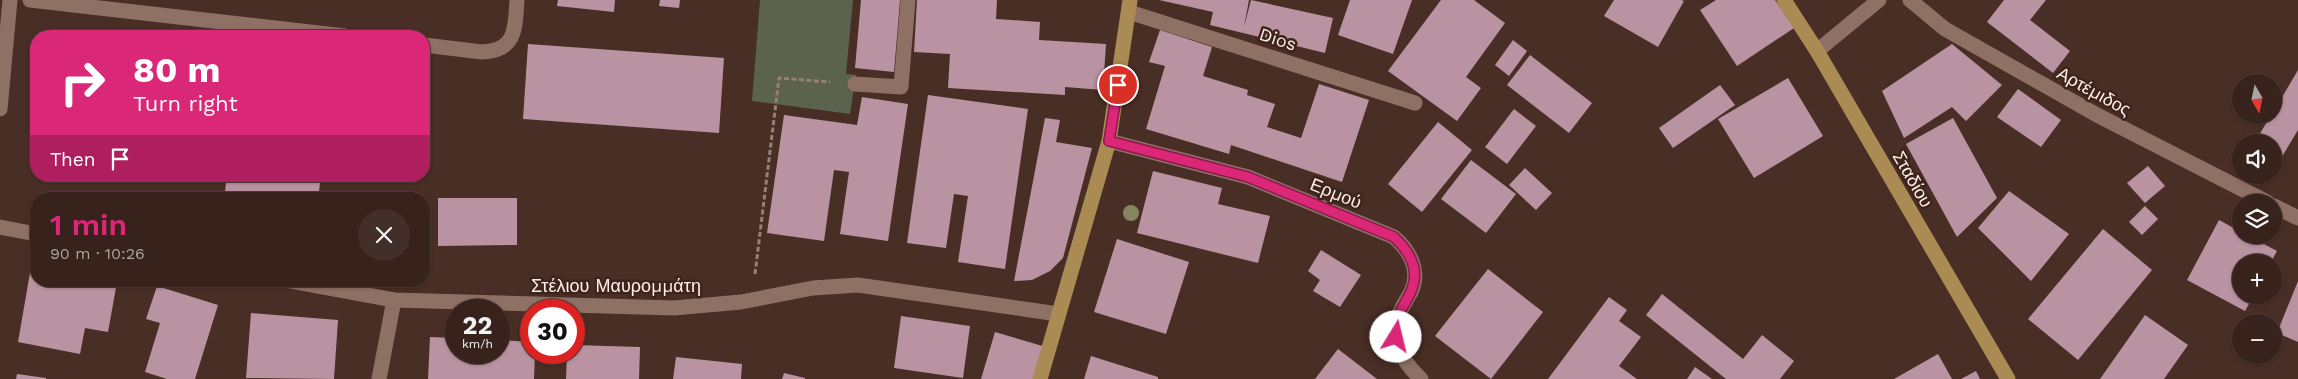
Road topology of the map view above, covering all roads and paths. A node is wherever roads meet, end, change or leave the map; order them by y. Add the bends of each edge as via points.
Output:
1 (10, 0) edge
2 (30, 0) edge
3 (518, 0) edge
4 (908, 0) edge
5 (1784, 0) edge
6 (1879, 0) edge
7 (1910, 0) edge
8 (1130, 6) edge
9 (292, 30) edge
10 (430, 46) edge
11 (1817, 51) junction
12 (855, 84) joint
13 (1415, 103) dead end
14 (0, 109) edge
15 (1109, 141) junction
16 (2251, 194) edge
17 (2282, 210) edge
18 (2298, 218) edge
19 (0, 227) edge
20 (30, 233) edge
21 (324, 287) edge
22 (394, 300) junction
23 (752, 300) junction
24 (1058, 314) junction
25 (379, 379) edge
26 (1040, 379) edge
27 (1421, 379) edge
28 (2008, 379) edge

1 - 14 street
2 - 9 street
3 - 10 street via 514,34 501,48 482,52
4 - 12 street via 902,87
5 - 11 main road, Σταδίου
6 - 11 street
7 - 16 street, Αρτέμιδος via 1945,29 2097,115
8 - 13 street, Dios
8 - 15 main road
11 - 28 main road, Σταδίου
12 - 23 path via 779,78
15 - 24 main road
15 - 27 street, Ερμού via 1248,177 1394,237 1413,260 1415,275 1397,320 1396,337 1400,353
17 - 18 street
19 - 20 street
21 - 22 street, Στέλιου Μαυρομμάτη
22 - 23 street, Στέλιου Μαυρομμάτη via 674,308
22 - 25 street
23 - 24 street, Στέλιου Μαυρομμάτη via 813,288 858,285
24 - 26 main road

